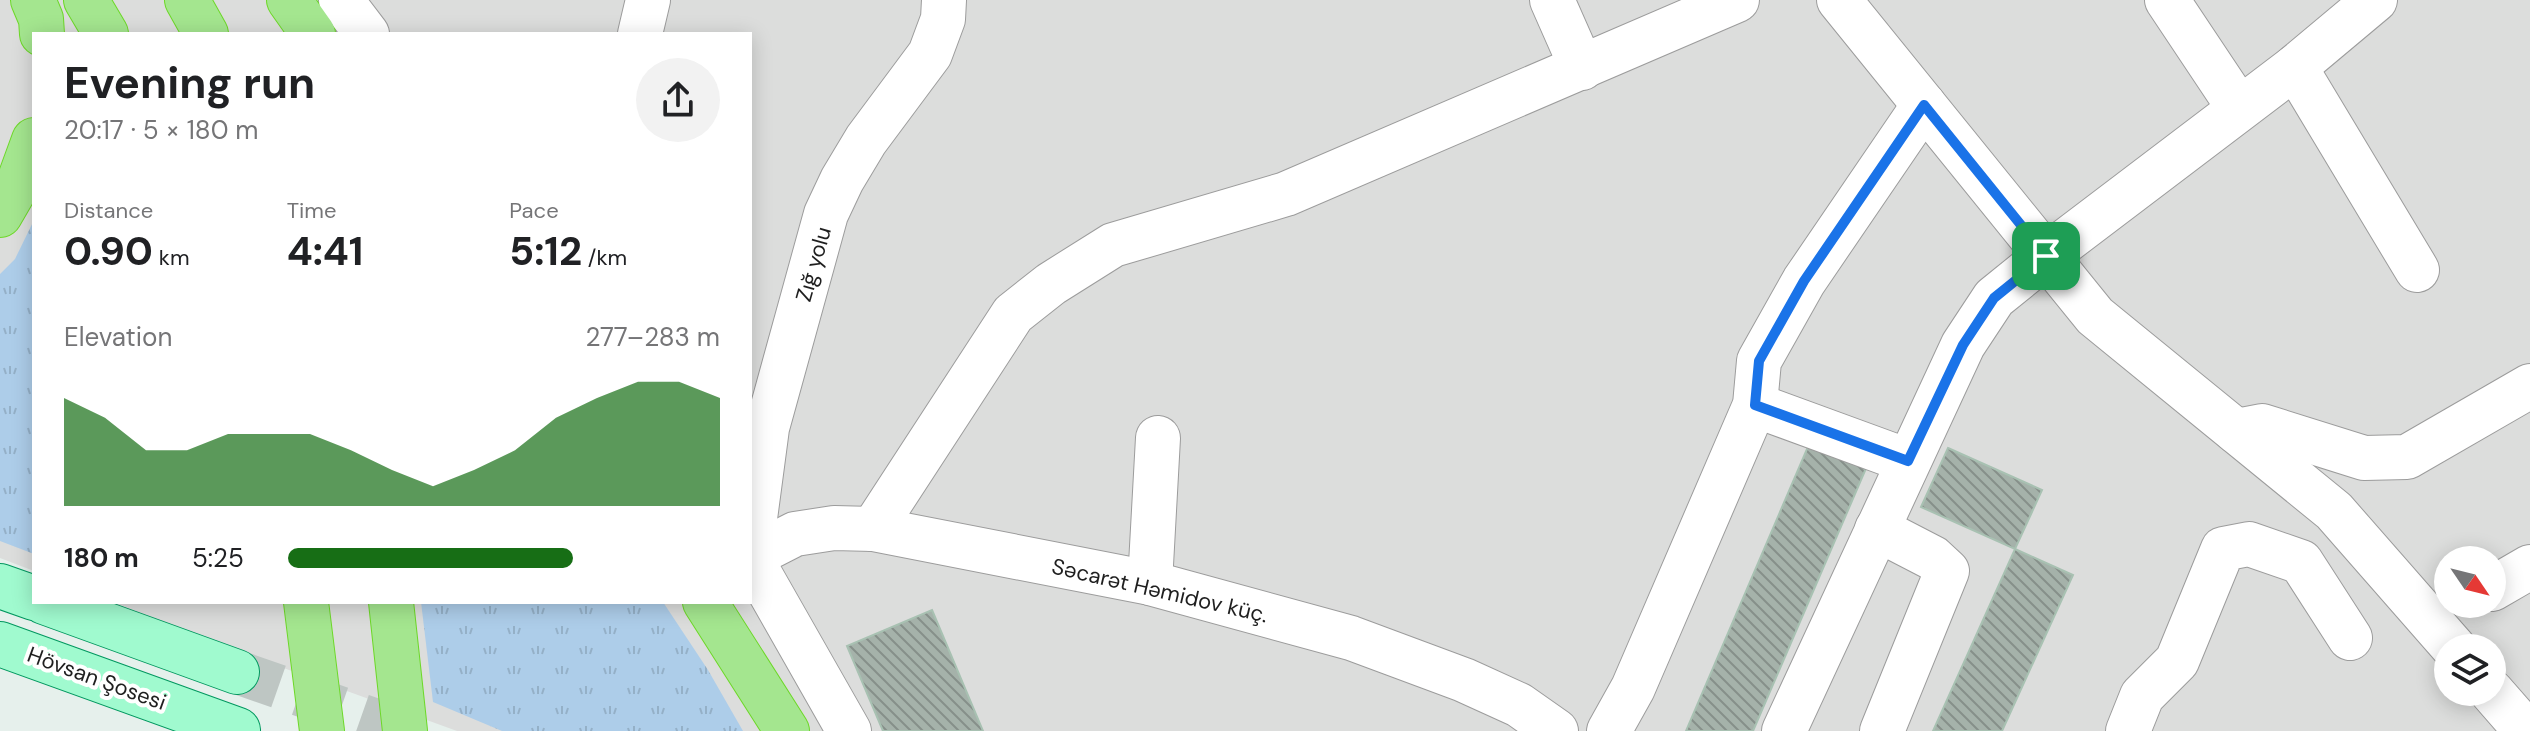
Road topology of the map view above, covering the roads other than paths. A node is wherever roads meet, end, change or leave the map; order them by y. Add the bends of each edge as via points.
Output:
1 (33, 0) edge
2 (86, 0) edge
3 (187, 0) edge
4 (289, 0) edge
5 (341, 0) edge
6 (648, 0) edge
7 (944, 0) edge
8 (1552, 0) edge
9 (1737, 0) edge
10 (1839, 0) edge
11 (2167, 0) edge
12 (2375, 0) edge
13 (42, 32) edge
14 (105, 32) edge
15 (205, 32) edge
16 (312, 32) edge
17 (365, 32) edge
18 (640, 32) edge
19 (2295, 67) junction
20 (1582, 68) junction
21 (1924, 105) junction
22 (2239, 108) junction
23 (32, 146) edge
24 (0, 215) edge
25 (2046, 256) junction
26 (2417, 270) dead end
27 (2530, 386) edge
28 (1755, 405) junction
29 (2236, 431) junction
30 (1158, 438) dead end
31 (1908, 461) junction
32 (873, 529) junction
33 (1877, 529) junction
34 (752, 541) edge
35 (752, 555) edge
36 (752, 560) edge
37 (2530, 567) edge
38 (2506, 581) edge
39 (1150, 583) junction
40 (0, 586) edge
41 (32, 597) edge
42 (50, 604) edge
43 (306, 604) edge
44 (391, 604) edge
45 (706, 604) edge
46 (2452, 626) edge
47 (2350, 638) dead end
48 (0, 644) edge
49 (237, 672) tunnel mouth
50 (2504, 706) edge
51 (238, 730) edge
52 (322, 731) edge
53 (405, 731) edge
54 (787, 731) edge
55 (849, 731) edge
56 (1556, 731) edge
57 (1609, 731) edge
58 (1784, 731) edge
59 (1882, 731) edge
60 (2128, 731) edge
61 (2526, 731) edge

1 - 13 highway
2 - 14 highway
3 - 15 highway
4 - 16 highway
5 - 17 street
6 - 18 street
7 - 34 street, Zığ yolu via 930,54 866,140 826,214 767,428
8 - 20 street
9 - 20 street
10 - 21 street
11 - 22 street
12 - 19 street
19 - 22 street
19 - 26 street
20 - 32 street via 1286,194 1113,245 1051,284 1013,314
21 - 25 street
21 - 28 street via 1804,281 1759,361
22 - 25 street
23 - 24 highway
25 - 29 street via 2095,316
25 - 31 street via 1994,298 1963,345
27 - 29 street via 2407,457 2364,458 2262,426
28 - 31 street
28 - 57 street via 1633,688
29 - 46 street via 2334,511
30 - 39 street
31 - 33 street
32 - 35 street, Səcarət Həmidov küç. via 795,534
32 - 39 street, Səcarət Həmidov küç.
33 - 58 street
33 - 59 street via 1947,571
36 - 55 street
37 - 38 street
39 - 56 street, Səcarət Həmidov küç. via 1351,638 1464,680 1519,705
40 - 41 main road
42 - 49 main road
43 - 52 highway
44 - 53 highway
45 - 54 highway
47 - 60 street via 2301,562 2249,544 2223,549 2177,661 2142,696
48 - 51 main road, Hövsan Şosesi
50 - 61 street

